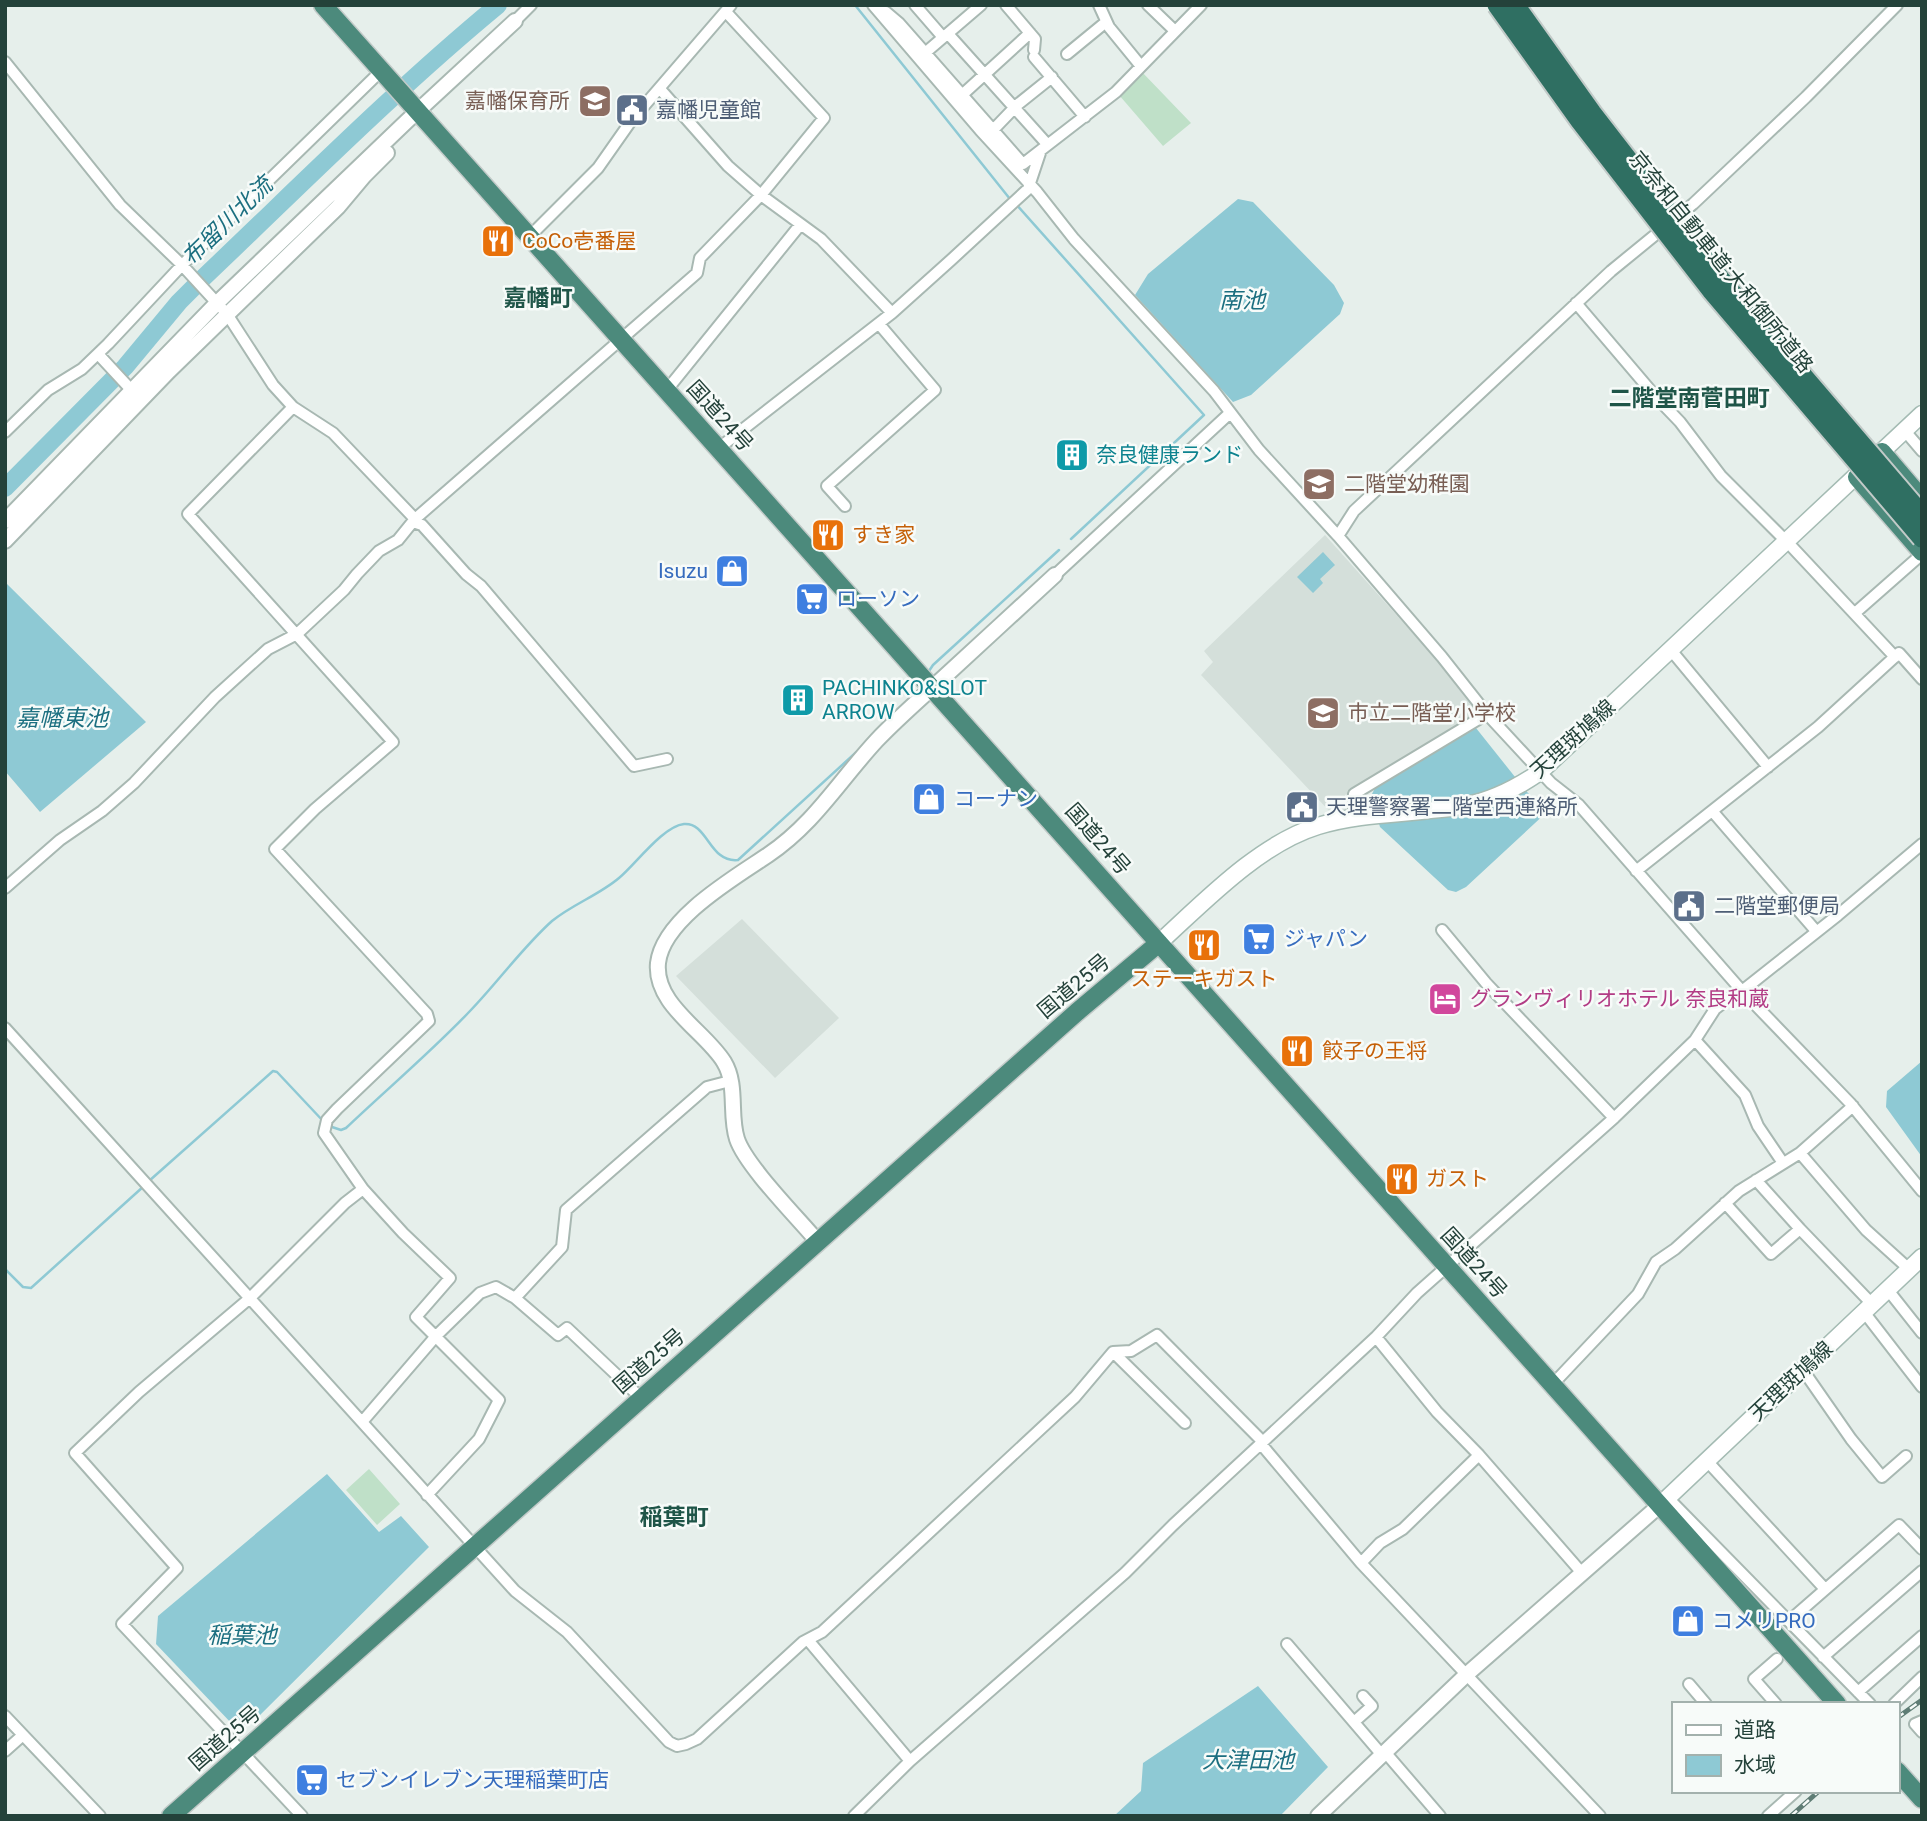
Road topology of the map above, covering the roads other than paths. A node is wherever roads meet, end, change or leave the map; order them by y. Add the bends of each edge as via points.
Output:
1 (323, 5) edge
2 (531, 5) edge
3 (915, 5) edge
4 (981, 5) edge
5 (1006, 5) edge
6 (1098, 5) edge
7 (1148, 5) edge
8 (1497, 5) edge
9 (1515, 5) edge
10 (1897, 5) edge
11 (1197, 7) edge
12 (729, 9) edge
13 (876, 9) edge
14 (515, 21) joint
15 (1106, 22) junction
16 (1175, 31) junction
17 (1030, 33) junction
18 (946, 35) junction
19 (925, 53) junction
20 (1067, 54) dead end
21 (5, 62) edge
22 (1140, 65) junction
23 (985, 75) junction
24 (387, 76) junction
25 (1052, 77) junction
26 (660, 89) junction
27 (962, 95) junction
28 (1015, 108) junction
29 (416, 109) junction
30 (1085, 117) junction
31 (993, 130) junction
32 (1044, 147) junction
33 (1023, 164) junction
34 (1032, 181) junction
35 (761, 195) junction
36 (800, 225) junction
37 (529, 237) junction
38 (184, 267) junction
39 (1576, 303) junction
40 (219, 305) junction
41 (892, 313) junction
42 (879, 324) junction
43 (620, 339) junction
44 (99, 355) junction
45 (666, 390) junction
46 (133, 392) junction
47 (293, 407) junction
48 (1230, 413) junction
49 (1922, 414) edge
50 (1905, 431) junction
51 (5, 432) edge
52 (719, 449) junction
53 (1922, 451) edge
54 (1882, 453) junction
55 (1857, 477) junction
56 (1922, 499) edge
57 (845, 506) dead end
58 (1922, 515) edge
59 (5, 521) edge
60 (414, 521) junction
61 (1338, 536) junction
62 (1922, 538) edge
63 (5, 541) edge
64 (1787, 542) junction
65 (1922, 553) edge
66 (1055, 575) joint
67 (1855, 613) junction
68 (297, 634) junction
69 (1670, 649) junction
70 (1895, 657) junction
71 (1922, 679) edge
72 (932, 688) junction
73 (1487, 714) junction
74 (667, 759) dead end
75 (1768, 767) junction
76 (1533, 777) junction
77 (1713, 812) junction
78 (1362, 817) junction
79 (1922, 844) edge
80 (1636, 871) junction
81 (5, 888) edge
82 (1442, 930) dead end
83 (1816, 931) junction
84 (1159, 943) junction
85 (1742, 990) junction
86 (5, 1028) edge
87 (1695, 1040) junction
88 (730, 1082) junction
89 (1853, 1106) junction
90 (1614, 1118) junction
91 (1800, 1153) junction
92 (1783, 1163) junction
93 (1756, 1180) junction
94 (363, 1189) junction
95 (1922, 1191) edge
96 (1725, 1203) junction
97 (1800, 1229) junction
98 (818, 1242) junction
99 (1922, 1257) edge
100 (1447, 1266) junction
101 (1909, 1269) junction
102 (1888, 1290) junction
103 (250, 1298) junction
104 (515, 1298) junction
105 (1868, 1308) junction
106 (1922, 1333) edge
107 (436, 1336) junction
108 (1376, 1337) junction
109 (1113, 1352) junction
110 (1803, 1370) junction
111 (1552, 1385) junction
112 (1922, 1387) edge
113 (641, 1398) junction
114 (362, 1422) junction
115 (1185, 1423) dead end
116 (1262, 1443) junction
117 (1479, 1455) junction
118 (1906, 1456) dead end
119 (1707, 1461) junction
120 (427, 1495) junction
121 (1664, 1502) junction
122 (475, 1546) junction
123 (1922, 1549) edge
124 (1361, 1563) junction
125 (1922, 1571) edge
126 (1582, 1573) junction
127 (1825, 1589) junction
128 (1789, 1621) junction
129 (1922, 1636) edge
130 (808, 1640) junction
131 (1287, 1644) dead end
132 (1823, 1657) junction
133 (1777, 1659) dead end
134 (1466, 1675) junction
135 (1922, 1677) edge
136 (1689, 1685) dead end
137 (1858, 1692) junction
138 (1363, 1696) dead end
139 (1704, 1702) edge
140 (1774, 1702) edge
141 (1836, 1702) edge
142 (1868, 1702) edge
143 (1896, 1702) edge
144 (5, 1716) edge
145 (1922, 1721) edge
146 (1354, 1722) junction
147 (1922, 1732) edge
148 (23, 1735) junction
149 (5, 1751) edge
150 (242, 1753) junction
151 (1383, 1753) junction
152 (910, 1761) junction
153 (1899, 1773) edge
154 (1790, 1793) edge
155 (1922, 1798) edge
156 (100, 1816) edge
157 (171, 1816) edge
158 (302, 1816) edge
159 (854, 1816) edge
160 (1318, 1816) edge
161 (1440, 1816) edge
162 (1600, 1816) edge
163 (1768, 1816) edge

1 - 24 highway, 国道24号
2 - 14 street
3 - 18 street
4 - 18 street
5 - 17 street
6 - 15 street
7 - 16 street
8 - 62 highway, 京奈和自動車道;大和御所道路, bridge via 1703,280
9 - 58 highway, 京奈和自動車道;大和御所道路, bridge via 1722,281
10 - 39 street via 1693,204
11 - 16 street
12 - 26 street
12 - 35 street via 824,118
13 - 19 street via 900,23
13 - 34 street via 980,130
14 - 29 street
15 - 20 street
15 - 22 street
16 - 22 street
17 - 23 street
17 - 25 street via 1035,39 1034,53
18 - 19 street
18 - 23 street
19 - 27 street
21 - 38 street via 120,205
22 - 30 street
23 - 27 street
23 - 28 street
24 - 29 highway, 国道24号
24 - 38 street
25 - 28 street
25 - 30 street
26 - 35 street via 728,166
26 - 37 street via 598,168
27 - 31 street
28 - 31 street
28 - 32 street
29 - 37 highway, 国道24号
29 - 40 street
30 - 32 street
31 - 33 street
32 - 33 street
32 - 34 street
33 - 34 street
34 - 41 street
34 - 48 street via 1074,239
35 - 36 street
35 - 43 street via 700,258 697,273
36 - 41 street via 821,239
36 - 45 street
37 - 43 highway, 国道24号
38 - 40 street
38 - 44 street
39 - 61 street via 1354,511
39 - 64 street via 1721,476
40 - 46 street
40 - 47 street
41 - 42 street
42 - 52 street
42 - 57 street via 935,390 827,486
43 - 45 highway, 国道24号
43 - 60 street
44 - 46 street
44 - 51 street via 48,390
45 - 52 highway, 国道24号
46 - 59 street
46 - 63 street
47 - 60 street via 333,433
47 - 68 street via 188,514
48 - 61 street
48 - 66 street
49 - 50 main road, 天理斑鳩線
50 - 53 street
50 - 54 main road, 天理斑鳩線
52 - 72 highway, 国道24号
54 - 55 main road, 天理斑鳩線
54 - 56 highway
55 - 64 main road, 天理斑鳩線
55 - 65 highway
60 - 68 street
60 - 74 street via 481,586 634,766
61 - 73 street
64 - 67 street
64 - 69 main road, 天理斑鳩線
65 - 67 street
66 - 72 street
67 - 70 street
68 - 81 street via 268,649 215,697 134,783
68 - 94 street via 393,742 275,849 429,1021 324,1125 326,1138
69 - 75 street
69 - 76 main road, 天理斑鳩線
70 - 71 street via 1899,653
70 - 75 street
72 - 84 highway, 国道24号
72 - 88 street via 876,741 809,822 701,903 662,946 658,966 662,987 724,1061
73 - 76 street
73 - 78 street via 1354,794
75 - 77 street
76 - 78 main road, 天理斑鳩線 via 1499,796 1467,806
76 - 80 street via 1579,805
77 - 80 street
77 - 83 street
78 - 84 main road, 天理斑鳩線 via 1318,826 1281,842
79 - 83 street
80 - 85 street
82 - 90 street via 1486,984
83 - 85 street
84 - 98 highway, 国道25号
84 - 100 highway, 国道24号
85 - 87 street via 1715,1009
85 - 89 street
86 - 103 street
87 - 90 street
87 - 92 street via 1745,1095 1758,1126
88 - 98 street via 737,1138 747,1159
88 - 104 street via 707,1087 566,1210 562,1248
89 - 91 street
89 - 95 street
90 - 100 street
91 - 92 street
91 - 101 street via 1866,1230
92 - 93 street
93 - 96 street
93 - 97 street
94 - 103 street
94 - 107 street via 450,1278 415,1317
96 - 97 street via 1771,1254
96 - 111 street via 1656,1262 1638,1294
97 - 105 street
98 - 113 highway, 国道25号
99 - 101 main road, 天理斑鳩線
100 - 108 street
100 - 111 highway, 国道24号
101 - 102 main road, 天理斑鳩線
102 - 105 main road, 天理斑鳩線
102 - 106 street
103 - 114 street
103 - 150 street via 75,1453 177,1568 122,1624
104 - 107 street via 496,1287 480,1293
104 - 113 street via 558,1335 567,1328
105 - 110 main road, 天理斑鳩線
105 - 112 street
107 - 114 street
107 - 120 street via 499,1400 479,1439
108 - 116 street
108 - 117 street via 1420,1393
109 - 115 street
109 - 116 street via 1130,1351 1157,1335
109 - 130 street via 1076,1397
110 - 118 street via 1882,1477
110 - 119 main road, 天理斑鳩線
111 - 121 highway, 国道24号
113 - 122 highway, 国道25号
114 - 120 street
116 - 124 street
116 - 152 street via 1125,1573
117 - 124 street
117 - 126 street
119 - 121 main road, 天理斑鳩線
119 - 127 street
120 - 122 street
121 - 126 street
121 - 128 street
121 - 141 highway, 国道24号 via 1674,1521
122 - 130 street via 515,1591 567,1632 653,1726 677,1745 697,1739
122 - 150 highway, 国道25号
123 - 127 street via 1899,1525
124 - 134 street
125 - 132 street
126 - 134 street
127 - 128 street
128 - 132 street
129 - 137 street
130 - 152 street
131 - 146 street
132 - 137 street
133 - 140 street via 1754,1679
134 - 151 street
134 - 162 street
135 - 143 street
136 - 139 street
137 - 142 street
138 - 146 street via 1372,1706
144 - 148 street
145 - 147 street via 1915,1724
146 - 151 street
148 - 149 street
148 - 156 street
150 - 157 highway, 国道25号
150 - 158 street
151 - 160 street
151 - 161 street
152 - 159 street
153 - 155 highway
154 - 163 street

